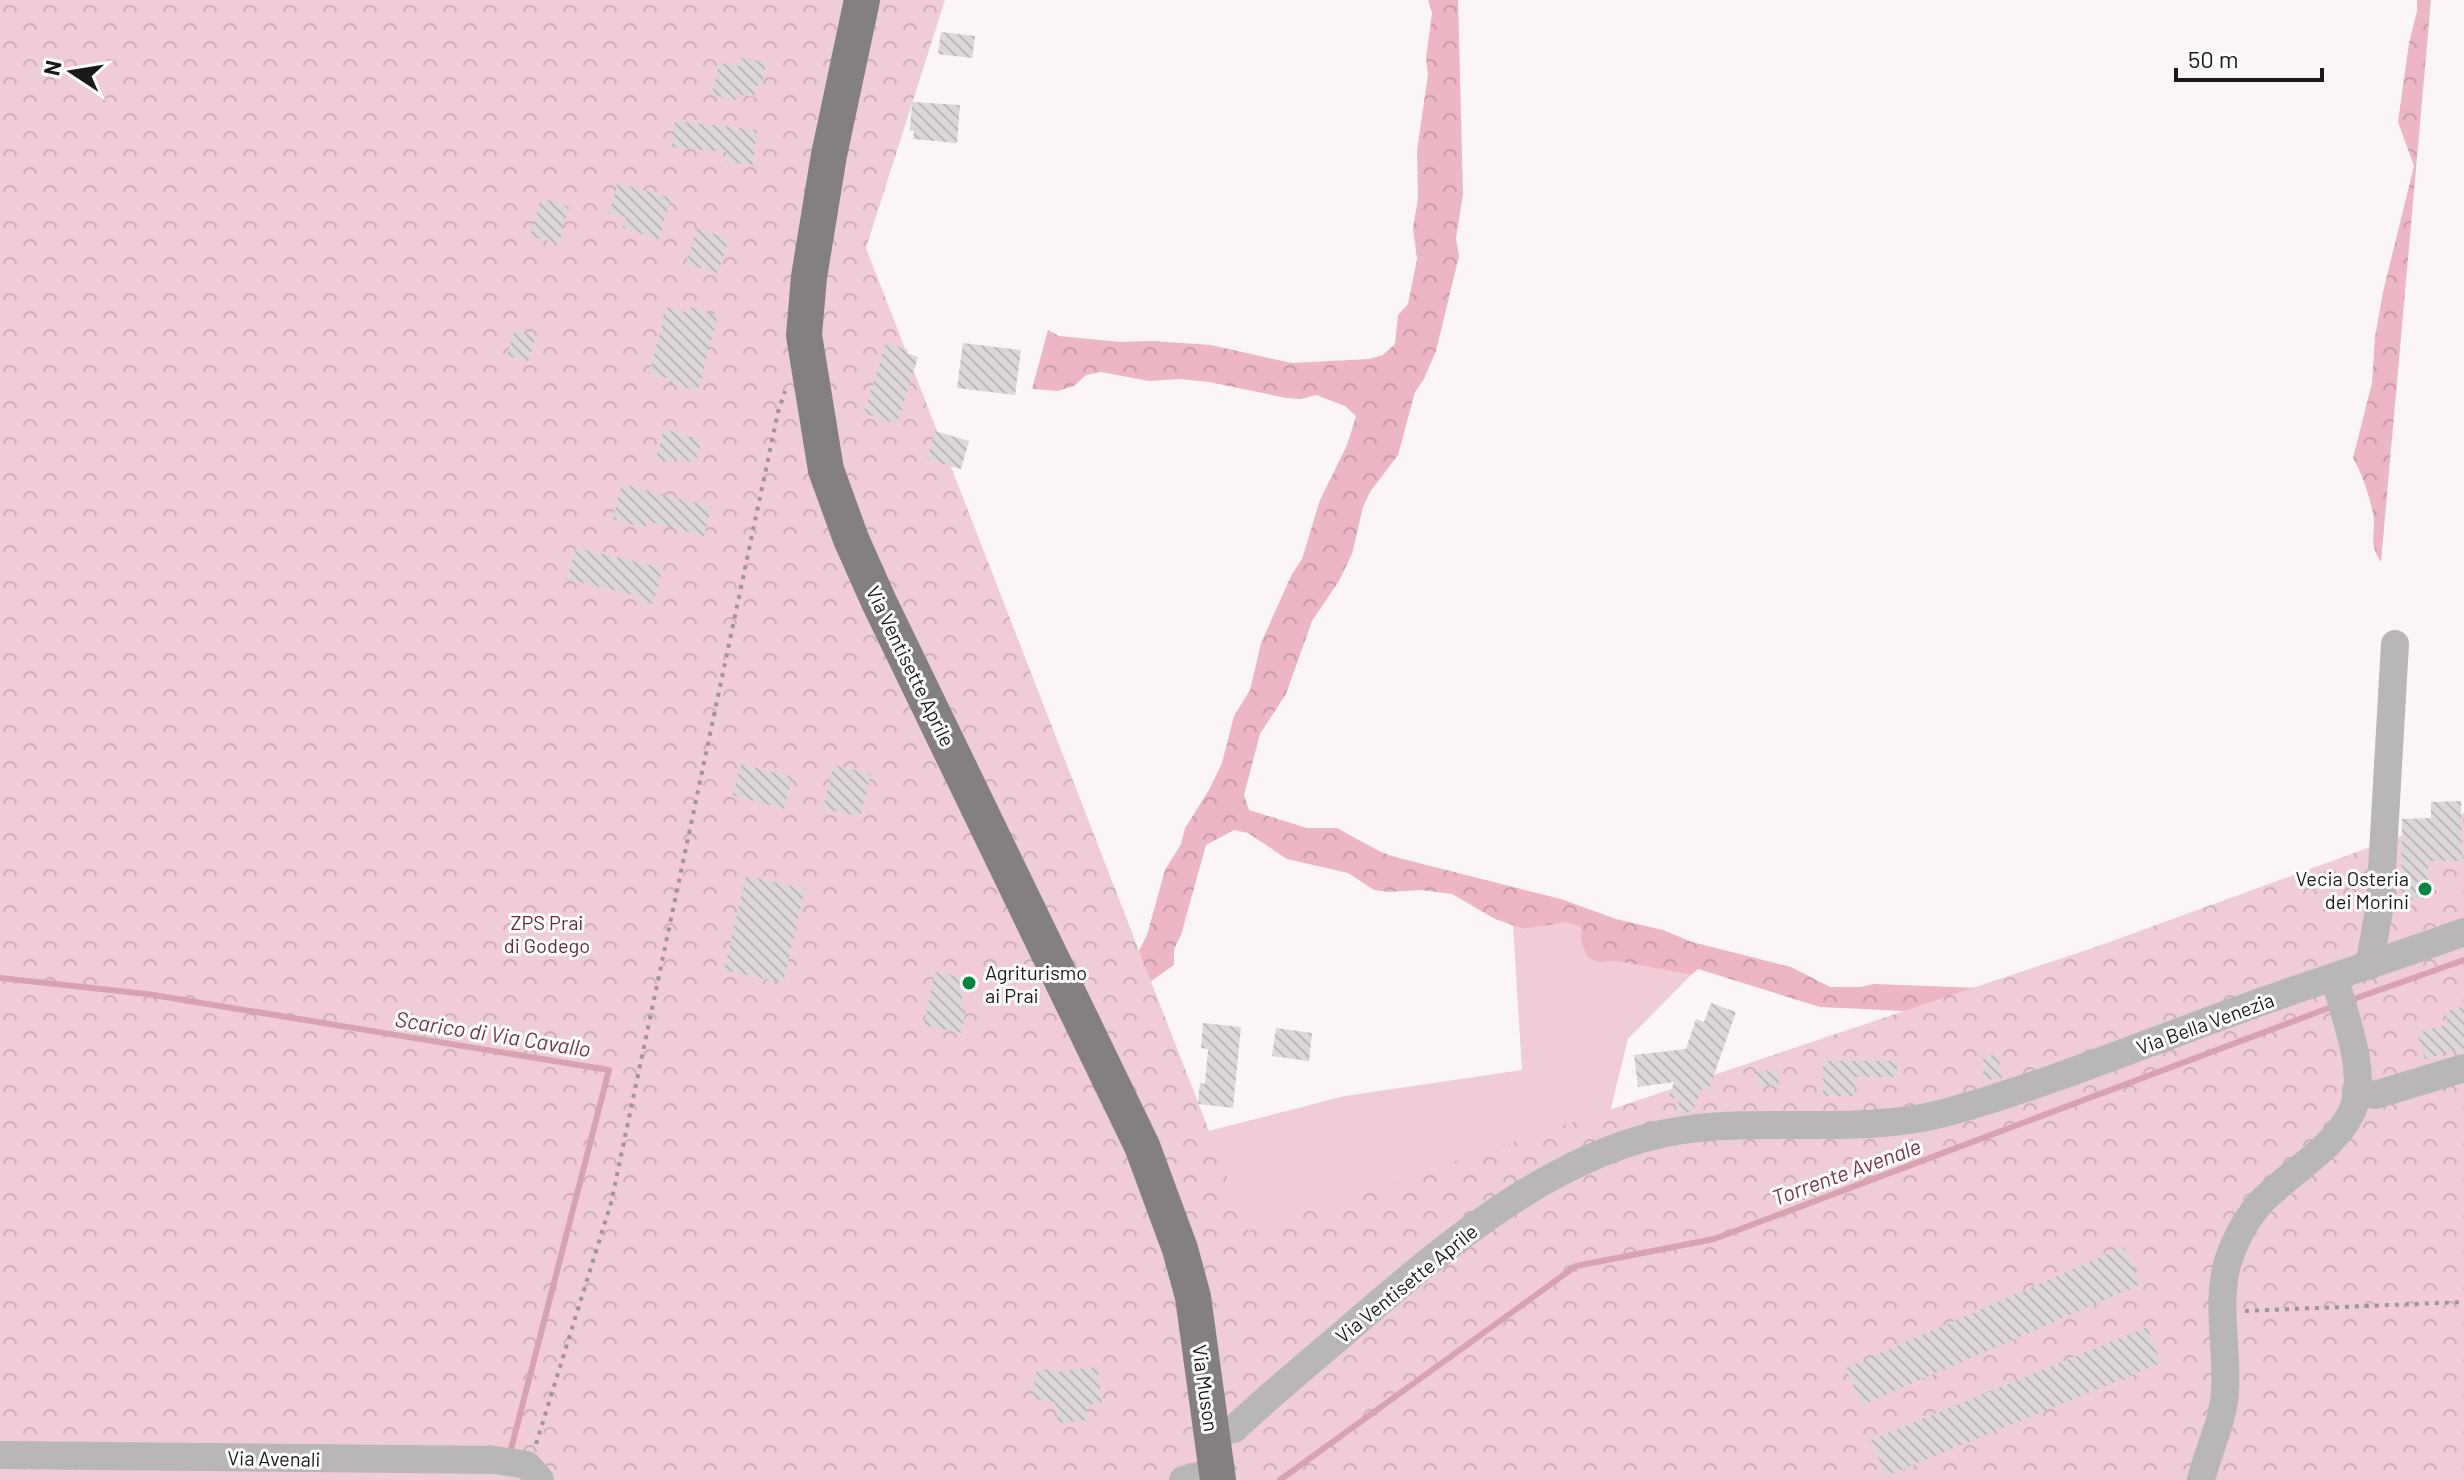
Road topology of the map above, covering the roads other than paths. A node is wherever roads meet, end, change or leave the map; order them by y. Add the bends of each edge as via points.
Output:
1 (862, 0) edge
2 (2395, 644) dead end
3 (2464, 932) edge
4 (2369, 966) junction
5 (2340, 995) junction
6 (2464, 1068) edge
7 (2356, 1091) junction
8 (1945, 1113) joint
9 (1193, 1297) joint
10 (1213, 1433) junction
11 (0, 1455) edge
12 (520, 1467) edge
13 (1218, 1476) edge
14 (1183, 1480) edge
15 (2201, 1480) edge

1 - 9 main road, Via Ventisette Aprile via 829,155 804,335 826,470 879,602 1142,1146
2 - 4 street via 2380,905
3 - 4 street, Via Bella Venezia
4 - 5 street, Via Bella Venezia
5 - 7 street
5 - 8 street, Via Bella Venezia via 2255,1004
6 - 7 street via 2375,1095
7 - 15 street via 2343,1127 2262,1201 2239,1231 2227,1262 2223,1305 2225,1393
8 - 10 street, Via Ventisette Aprile via 1844,1127 1684,1130 1607,1150 1509,1203 1431,1258 1234,1429
9 - 10 main road, Via Muson
10 - 13 main road, Via Muson
11 - 12 street, Via Avenali
13 - 14 street

